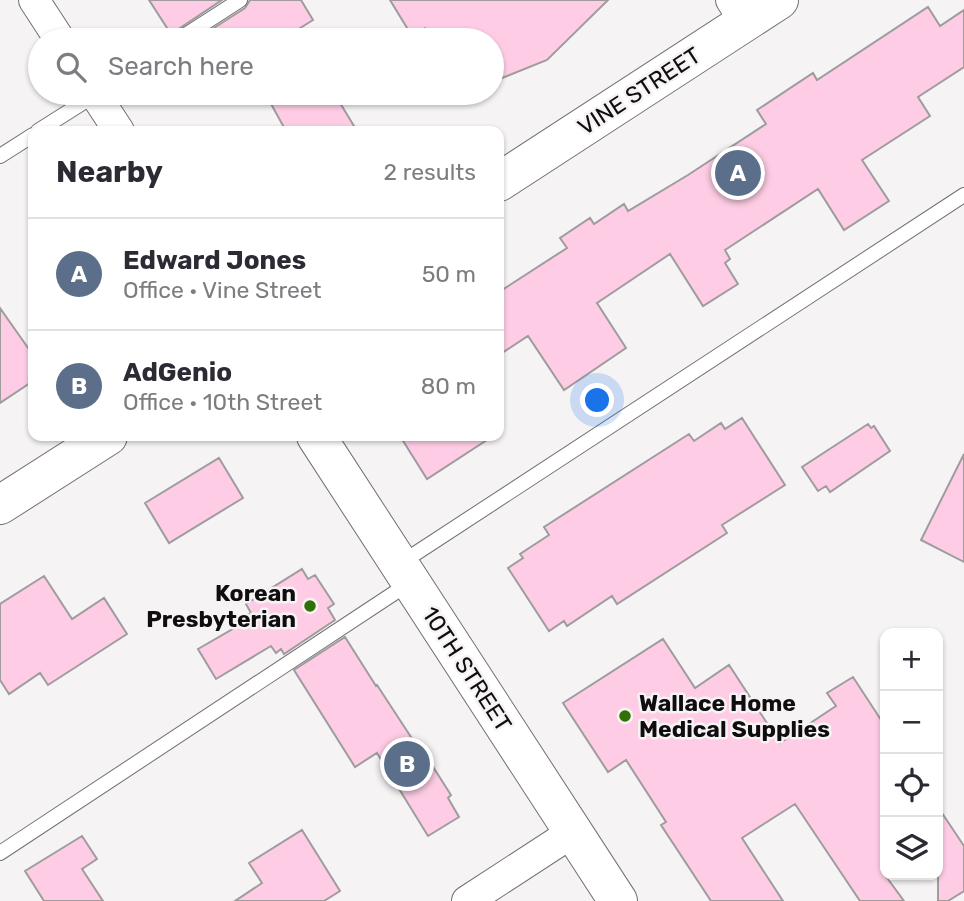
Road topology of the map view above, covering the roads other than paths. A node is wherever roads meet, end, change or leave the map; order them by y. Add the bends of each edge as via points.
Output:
1 (34, 0) edge
2 (240, 0) edge
3 (779, 0) edge
4 (738, 11) edge
5 (52, 28) edge
6 (197, 28) edge
7 (78, 105) edge
8 (103, 105) edge
9 (46, 126) edge
10 (116, 126) edge
11 (28, 138) edge
12 (0, 156) edge
13 (504, 178) edge
14 (964, 195) edge
15 (100, 441) edge
16 (320, 441) edge
17 (0, 505) edge
18 (406, 573) junction
19 (573, 832) junction
20 (0, 853) edge
21 (467, 901) edge
22 (618, 901) edge

1 - 5 street
2 - 6 lane
3 - 4 street, VINE STREET
4 - 13 street, VINE STREET
7 - 9 lane
8 - 10 street
11 - 12 lane
14 - 18 lane
15 - 17 street
16 - 18 street, 10TH STREET
18 - 19 street, 10TH STREET
18 - 20 lane
19 - 21 street
19 - 22 street, 10TH STREET

